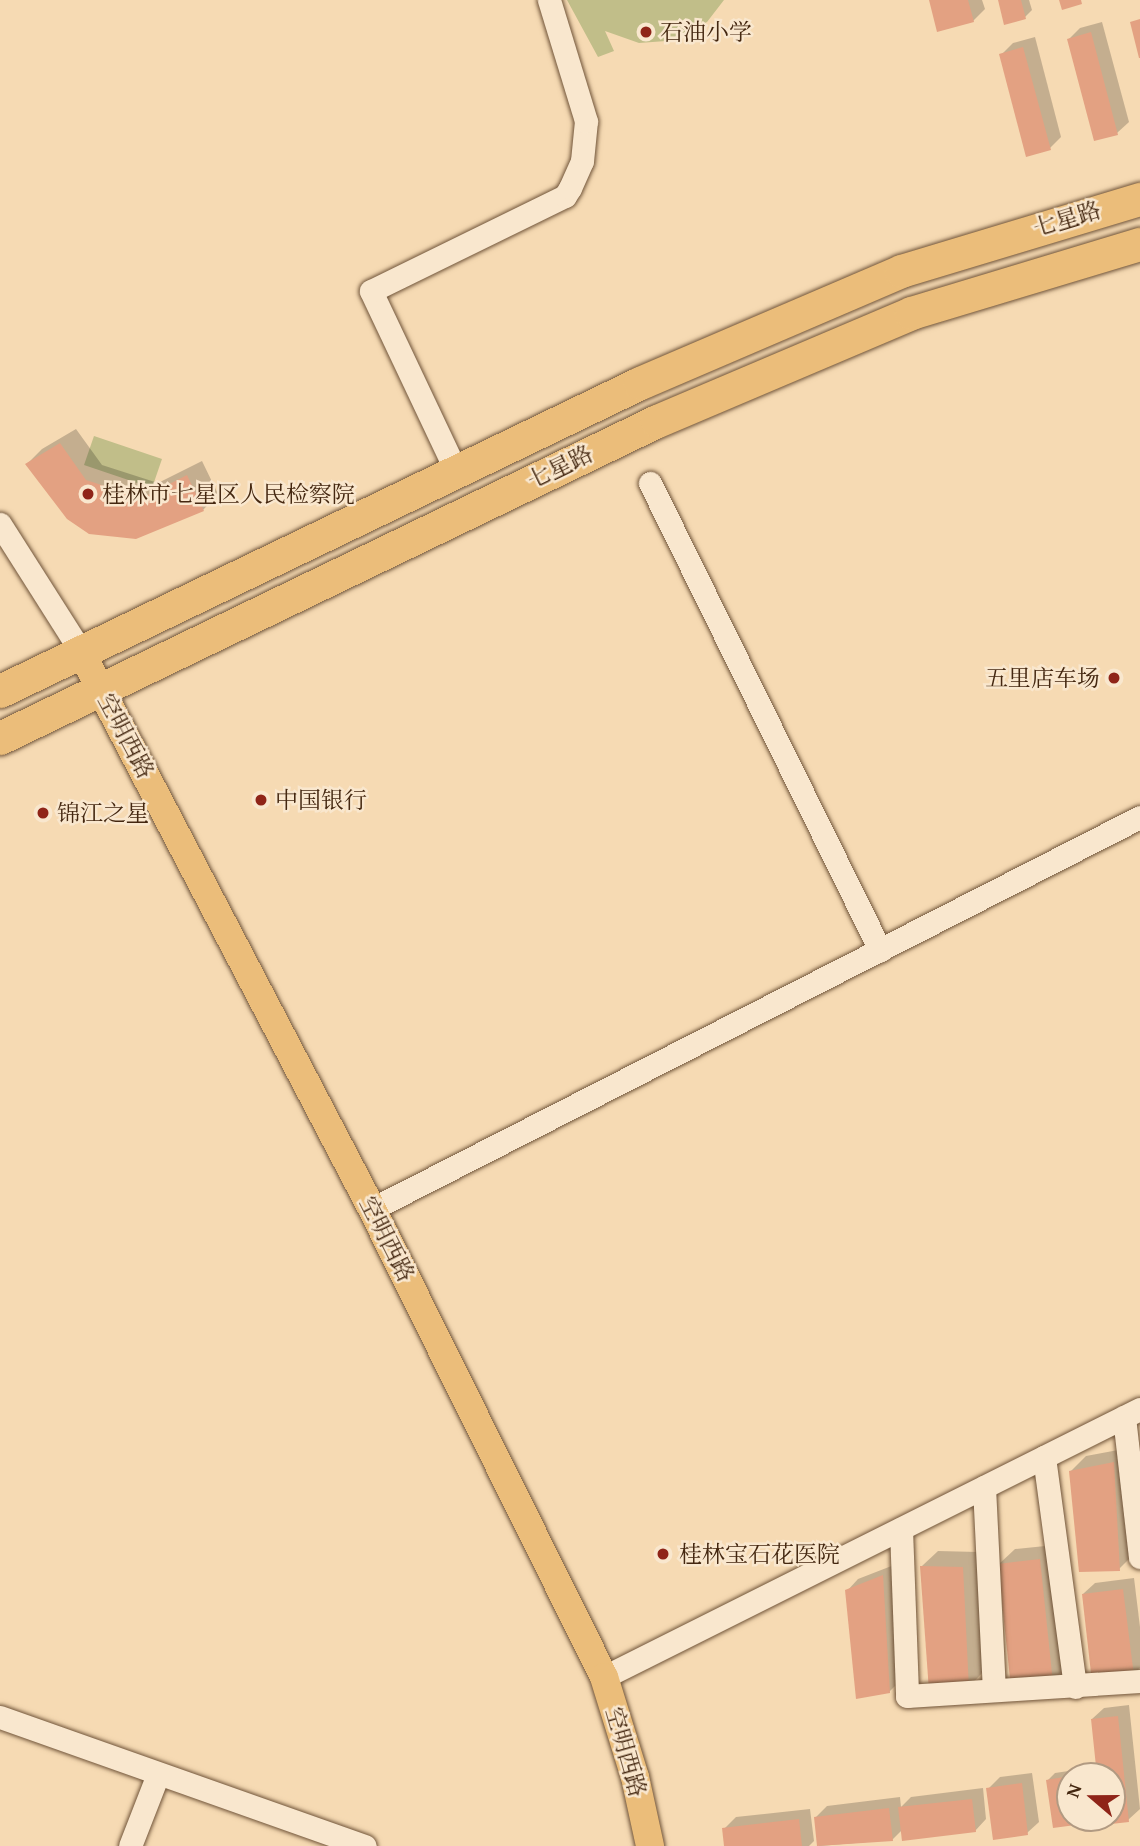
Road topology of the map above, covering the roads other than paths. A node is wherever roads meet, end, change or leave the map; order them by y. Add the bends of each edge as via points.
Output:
1 (549, 0) edge
2 (1140, 199) edge
3 (1140, 244) edge
4 (456, 471) junction
5 (650, 483) dead end
6 (0, 524) edge
7 (80, 650) junction
8 (100, 688) junction
9 (0, 691) edge
10 (0, 738) edge
11 (1140, 817) edge
12 (880, 950) junction
13 (372, 1209) junction
14 (1132, 1413) edge
15 (1044, 1457) junction
16 (984, 1487) junction
17 (901, 1528) junction
18 (1140, 1557) edge
19 (604, 1677) junction
20 (1140, 1681) edge
21 (1075, 1687) junction
22 (994, 1689) junction
23 (0, 1717) edge
24 (158, 1774) junction
25 (130, 1846) edge
26 (365, 1846) edge
27 (650, 1846) edge

1 - 4 street via 586,121 582,161 570,188 565,196 370,291
2 - 4 highway, 七星路 via 901,271 639,383
3 - 8 highway, 七星路 via 911,313 682,411
4 - 7 highway, 七星路
5 - 12 street
6 - 7 street
7 - 8 main road, 空明西路
7 - 9 highway, 七星路
8 - 10 highway, 七星路
8 - 13 main road, 空明西路
11 - 12 street
12 - 13 street
13 - 19 main road, 空明西路
14 - 15 street
14 - 18 street
15 - 16 street
15 - 21 street
16 - 17 street
16 - 22 street
17 - 19 street
17 - 22 street via 907,1696
19 - 27 main road, 空明西路 via 635,1777
20 - 21 street
21 - 22 street
23 - 24 street
24 - 25 street
24 - 26 street

